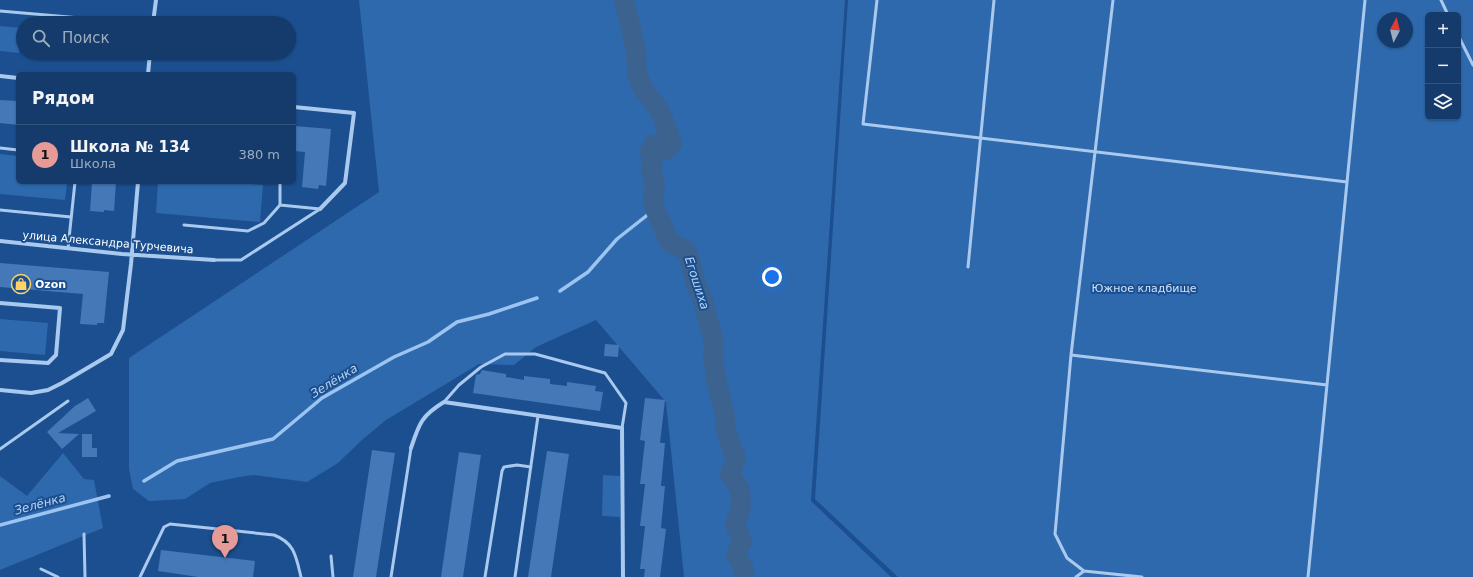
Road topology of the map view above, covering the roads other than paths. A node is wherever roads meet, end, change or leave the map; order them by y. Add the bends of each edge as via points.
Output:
1 (156, 0) edge
2 (877, 0) edge
3 (994, 0) edge
4 (1113, 0) edge
5 (1365, 0) edge
6 (1441, 0) edge
7 (0, 12) edge
8 (1447, 12) edge
9 (50, 16) edge
10 (154, 16) edge
11 (1461, 41) edge
12 (149, 60) edge
13 (1473, 65) edge
14 (148, 72) edge
15 (0, 76) edge
16 (16, 78) edge
17 (296, 107) edge
18 (981, 138) junction
19 (0, 148) edge
20 (16, 150) edge
21 (1095, 152) junction
22 (1347, 182) junction
23 (75, 184) edge
24 (138, 184) edge
25 (280, 184) edge
26 (280, 205) junction
27 (320, 209) junction
28 (0, 210) edge
29 (71, 217) junction
30 (184, 225) dead end
31 (0, 241) edge
32 (68, 248) junction
33 (132, 254) junction
34 (214, 260) joint
35 (968, 268) dead end
36 (0, 303) edge
37 (1071, 355) junction
38 (0, 360) edge
39 (1327, 385) junction
40 (0, 390) edge
41 (68, 401) dead end
42 (444, 402) junction
43 (538, 416) junction
44 (622, 428) junction
45 (411, 448) joint
46 (0, 449) edge
47 (531, 467) junction
48 (84, 534) dead end
49 (331, 556) dead end
50 (41, 570) dead end
51 (1084, 571) junction
52 (58, 577) edge
53 (85, 577) edge
54 (140, 577) edge
55 (301, 577) edge
56 (333, 577) edge
57 (391, 577) edge
58 (485, 577) edge
59 (515, 577) edge
60 (623, 577) edge
61 (1076, 577) edge
62 (1142, 577) edge
63 (1308, 577) edge

1 - 10 street
2 - 18 lane via 863,124
3 - 18 lane
4 - 21 lane
5 - 22 lane
6 - 8 lane
7 - 9 lane
11 - 13 lane
12 - 14 street
15 - 16 street
17 - 27 street via 354,113 345,183
18 - 21 lane
18 - 35 lane
19 - 20 lane
21 - 22 lane
21 - 37 lane
22 - 39 lane
23 - 29 lane
24 - 33 street
25 - 26 lane
26 - 27 lane
26 - 30 lane via 264,222 248,231
27 - 34 lane via 241,260
28 - 29 lane
29 - 32 lane
31 - 32 street, улица Александра Турчевича
32 - 33 street, улица Александра Турчевича
33 - 34 street, улица Александра Турчевича
33 - 40 street via 123,330 111,354 48,390 31,393
36 - 38 street via 60,308 56,355 48,363
37 - 39 lane
37 - 51 lane via 1055,534 1067,558
39 - 63 lane
41 - 46 lane
42 - 43 street
42 - 44 lane via 481,366 505,354 535,354 605,373 626,403
42 - 45 street via 432,409 420,423
43 - 44 street
43 - 47 lane
44 - 60 street
45 - 57 lane
47 - 58 lane via 513,465 504,467 502,471
47 - 59 lane
48 - 53 lane
49 - 56 lane
50 - 52 lane
51 - 61 lane
51 - 62 lane
54 - 55 lane via 164,527 170,524 281,538 295,552

